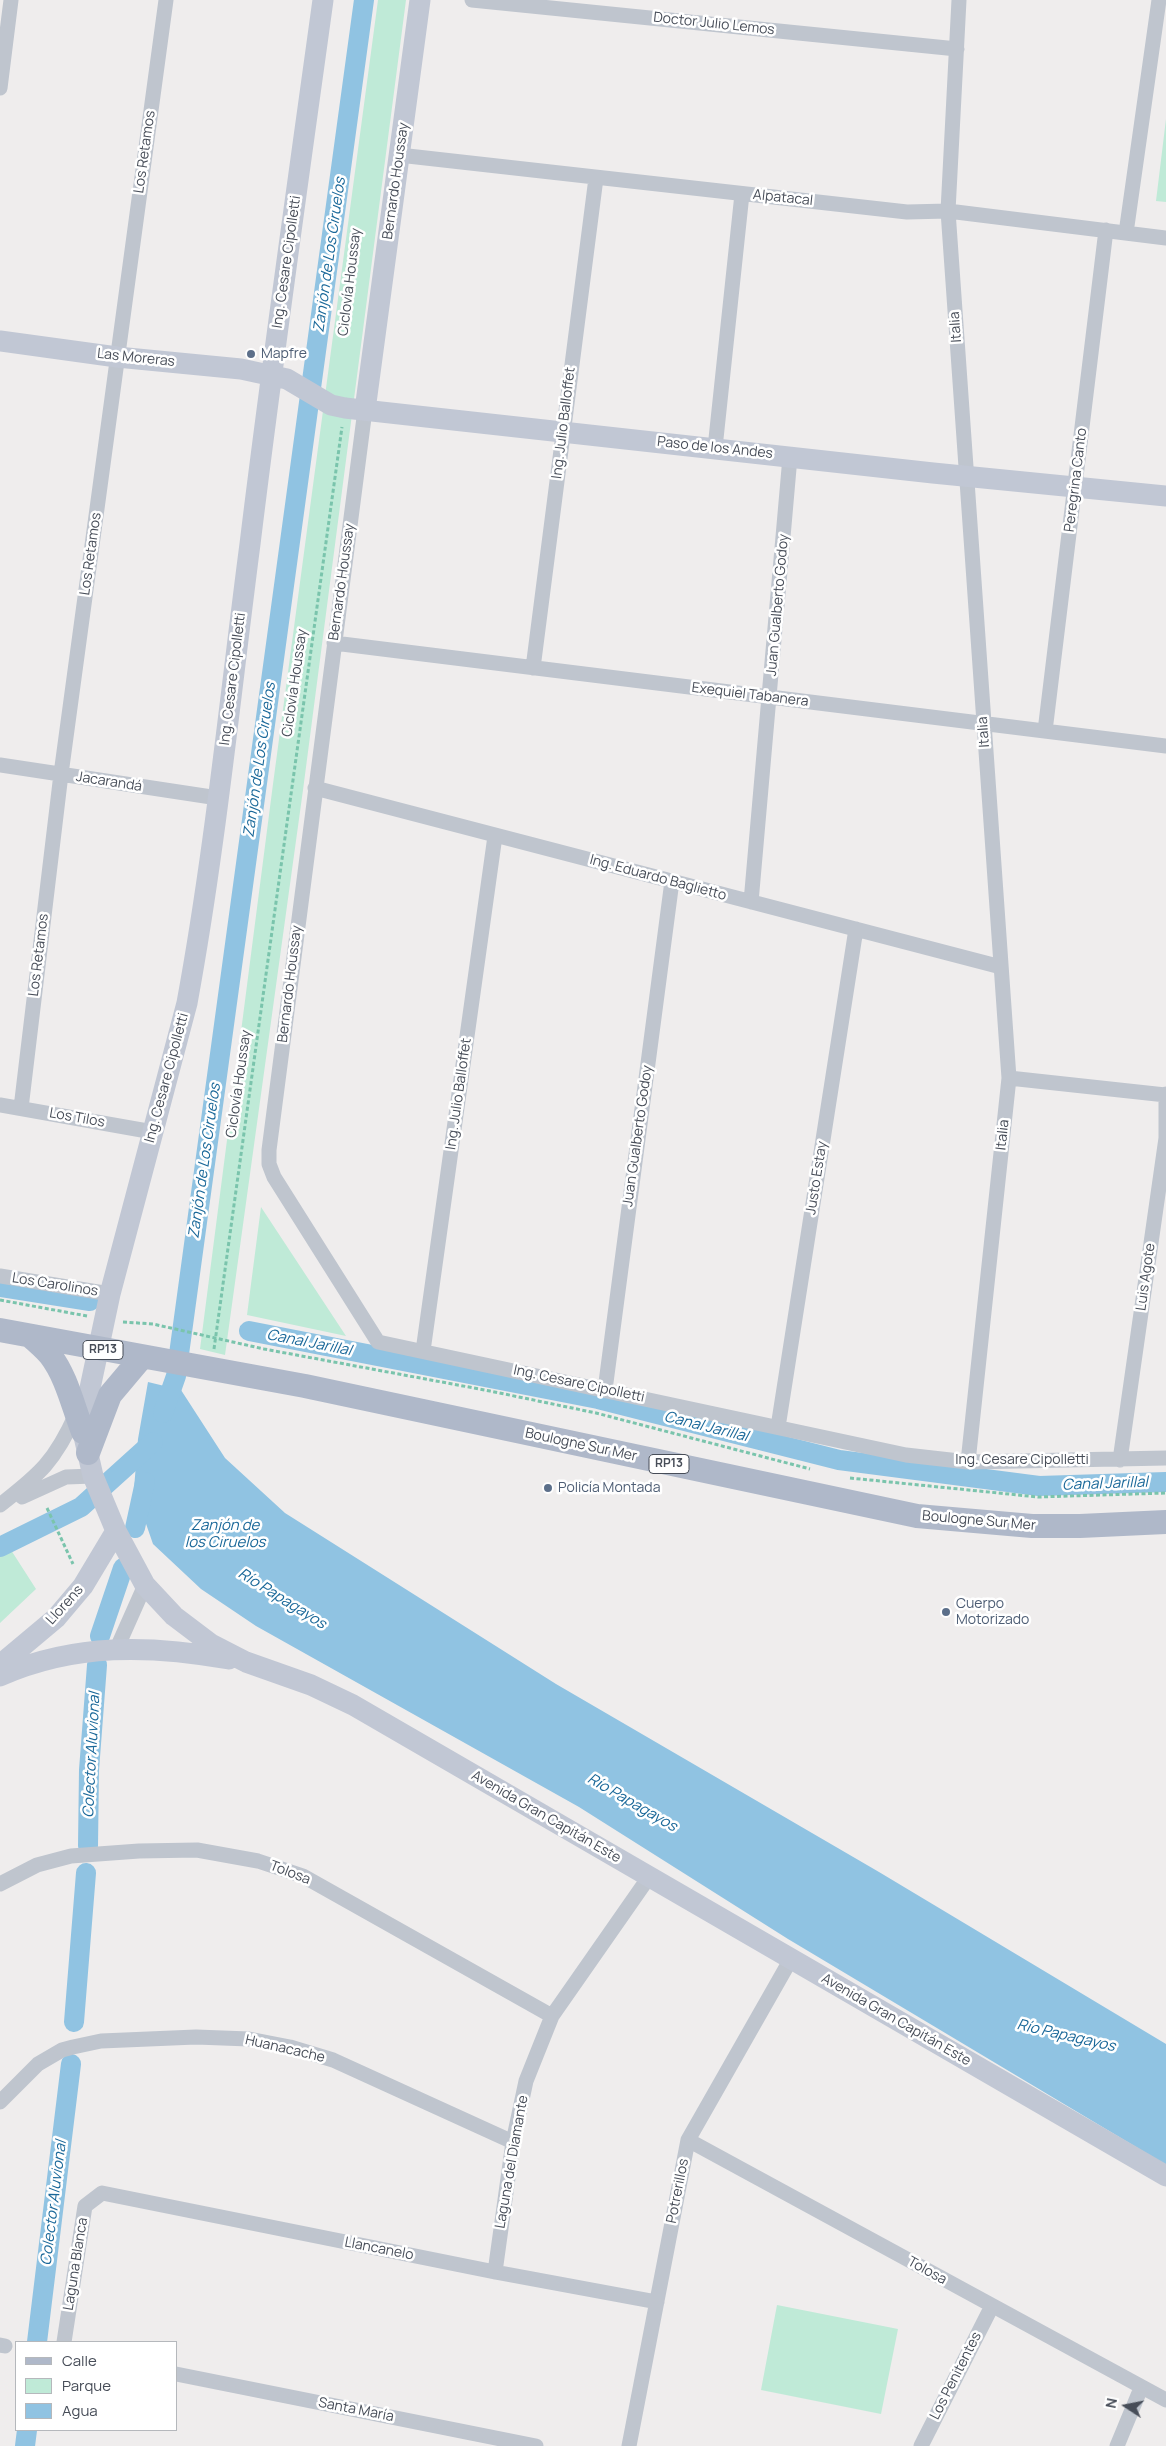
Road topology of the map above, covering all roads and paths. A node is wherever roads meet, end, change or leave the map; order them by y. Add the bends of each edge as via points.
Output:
1 (11, 0) edge
2 (166, 0) edge
3 (323, 0) edge
4 (420, 0) edge
5 (472, 0) edge
6 (960, 0) edge
7 (1159, 0) edge
8 (956, 49) junction
9 (0, 88) edge
10 (400, 156) junction
11 (596, 178) junction
12 (742, 194) junction
13 (948, 211) junction
14 (1106, 230) junction
15 (1126, 232) junction
16 (1166, 238) edge
17 (0, 341) edge
18 (117, 357) junction
19 (279, 377) junction
20 (347, 408) junction
21 (335, 428) dead end
22 (342, 430) junction
23 (564, 431) junction
24 (361, 438) junction
25 (715, 448) junction
26 (790, 457) junction
27 (967, 476) junction
28 (1075, 487) junction
29 (1166, 496) edge
30 (334, 643) junction
31 (533, 668) junction
32 (770, 698) junction
33 (983, 724) junction
34 (1045, 730) junction
35 (1166, 746) edge
36 (0, 765) edge
37 (61, 774) junction
38 (315, 788) junction
39 (218, 798) junction
40 (495, 836) junction
41 (672, 882) junction
42 (751, 902) junction
43 (856, 929) junction
44 (1001, 966) junction
45 (1009, 1078) junction
46 (1166, 1095) edge
47 (0, 1105) edge
48 (21, 1108) junction
49 (153, 1132) junction
50 (269, 1164) joint
51 (0, 1276) edge
52 (110, 1294) junction
53 (0, 1300) edge
54 (104, 1320) junction
55 (0, 1330) edge
56 (30, 1336) junction
57 (215, 1337) junction
58 (97, 1349) junction
59 (423, 1351) junction
60 (142, 1357) junction
61 (212, 1368) junction
62 (605, 1390) junction
63 (778, 1427) junction
64 (82, 1433) junction
65 (1166, 1458) edge
66 (1120, 1460) junction
67 (968, 1462) junction
68 (811, 1470) dead end
69 (848, 1478) dead end
70 (94, 1479) junction
71 (1166, 1492) edge
72 (0, 1506) edge
73 (47, 1508) dead end
74 (1166, 1522) edge
75 (113, 1523) junction
76 (145, 1585) junction
77 (84, 1586) junction
78 (116, 1648) junction
79 (246, 1662) junction
80 (0, 1666) edge
81 (0, 1676) edge
82 (649, 1877) junction
83 (0, 1884) edge
84 (791, 1959) junction
85 (552, 2016) junction
86 (0, 2102) edge
87 (688, 2140) junction
88 (513, 2142) junction
89 (1166, 2176) edge
90 (102, 2194) joint
91 (494, 2272) junction
92 (657, 2302) junction
93 (992, 2306) junction
94 (64, 2341) edge
95 (178, 2374) edge
96 (1141, 2388) junction
97 (1166, 2400) edge
98 (460, 2438) edge
99 (536, 2446) edge
100 (629, 2446) edge
101 (921, 2446) edge
102 (1117, 2446) edge

1 - 9 street
2 - 18 street, Los Retamos
3 - 19 street, Ing. Cesare Cipolletti
4 - 10 street, Bernardo Houssay
5 - 8 street, Doctor Julio Lemos
6 - 8 street, Italia
7 - 15 street
8 - 13 street, Italia
10 - 11 street, Alpatacal
10 - 20 street, Bernardo Houssay
11 - 12 street, Alpatacal
11 - 23 street, Ing. Julio Balloffet
12 - 13 street, Alpatacal via 907,212
12 - 25 street
13 - 14 street, Alpatacal
13 - 27 street, Italia
14 - 15 street, Alpatacal
14 - 28 street, Peregrina Canto
15 - 16 street, Alpatacal
17 - 18 street, Las Moreras
18 - 19 street, Las Moreras via 242,369
18 - 37 street, Los Retamos
19 - 20 street, Paso de los Andes
19 - 39 street, Ing. Cesare Cipolletti
20 - 22 path, Ciclovía Houssay
20 - 23 street, Paso de los Andes
20 - 24 street, Bernardo Houssay
21 - 22 path
22 - 24 path
22 - 57 path, Ciclovía Houssay
23 - 25 street, Paso de los Andes
23 - 31 street, Ing. Julio Balloffet
24 - 30 street, Bernardo Houssay
25 - 26 street, Paso de los Andes
26 - 27 street, Paso de los Andes
26 - 32 street, Juan Gualberto Godoy
27 - 28 street, Paso de los Andes
27 - 33 street, Italia
28 - 29 street, Paso de los Andes
28 - 34 street, Peregrina Canto
30 - 31 street, Exequiel Tabanera
30 - 38 street, Bernardo Houssay
31 - 32 street, Exequiel Tabanera
32 - 33 street, Exequiel Tabanera
32 - 42 street, Juan Gualberto Godoy
33 - 34 street, Exequiel Tabanera
33 - 44 street, Italia
34 - 35 street, Exequiel Tabanera
36 - 37 street, Jacarandá
37 - 39 street, Jacarandá
37 - 48 street, Los Retamos
38 - 40 street, Ing. Eduardo Baglietto
38 - 50 street, Bernardo Houssay
39 - 49 street, Ing. Cesare Cipolletti via 187,1002
40 - 41 street, Ing. Eduardo Baglietto
40 - 59 street, Ing. Julio Balloffet
41 - 42 street, Ing. Eduardo Baglietto
41 - 62 street, Juan Gualberto Godoy
42 - 43 street, Ing. Eduardo Baglietto
43 - 44 street, Ing. Eduardo Baglietto
43 - 63 street, Justo Estay
44 - 45 street, Italia
45 - 46 street
45 - 67 street, Italia
46 - 66 street, Luis Agote via 1166,1138
47 - 48 street, Los Tilos
48 - 49 street, Los Tilos
49 - 52 street, Ing. Cesare Cipolletti
50 - 59 street, Ing. Cesare Cipolletti via 274,1177 378,1342
51 - 52 street, Los Carolinos
52 - 54 street, Ing. Cesare Cipolletti
53 - 54 path
54 - 57 path via 153,1324
54 - 58 street, Ing. Cesare Cipolletti
55 - 56 main road, Boulogne Sur Mer / RP13
56 - 58 main road, Boulogne Sur Mer / RP13
56 - 64 main road via 58,1366
57 - 61 path, Ciclovía Houssay
57 - 68 path via 596,1414
58 - 60 main road, Boulogne Sur Mer / RP13
58 - 64 street, Avenida Gran Capitán Este
59 - 62 street, Ing. Cesare Cipolletti
60 - 61 main road, Boulogne Sur Mer / RP13
60 - 64 main road
61 - 74 main road, Boulogne Sur Mer / RP13 via 917,1516 1032,1526
62 - 63 street, Ing. Cesare Cipolletti
63 - 67 street, Ing. Cesare Cipolletti via 906,1455
64 - 70 street, Avenida Gran Capitán Este
64 - 72 street
65 - 66 street, Ing. Cesare Cipolletti
66 - 67 street, Ing. Cesare Cipolletti
69 - 71 path via 1038,1497
70 - 72 street via 71,1477 54,1481
70 - 75 street, Avenida Gran Capitán Este
73 - 77 path
75 - 76 street, Avenida Gran Capitán Este
75 - 77 street, Llorens
76 - 78 street
76 - 79 street, Avenida Gran Capitán Este via 193,1631
77 - 80 street, Llorens via 56,1618
78 - 79 street via 159,1649
78 - 81 street via 41,1662
79 - 82 street, Avenida Gran Capitán Este via 311,1685 353,1705
82 - 84 street, Avenida Gran Capitán Este
82 - 85 street, Laguna del Diamante
83 - 85 street, Tolosa via 38,1865 71,1856 197,1850 258,1861 303,1876
84 - 87 street, Potrerillos
84 - 89 street, Avenida Gran Capitán Este
85 - 88 street, Laguna del Diamante via 526,2081
86 - 88 street, Huanacache via 38,2064 73,2047 101,2041 196,2037 249,2039 333,2060
87 - 92 street, Potrerillos
87 - 93 street, Tolosa
88 - 91 street, Laguna del Diamante
90 - 91 street, Llancanelo
90 - 94 street, Laguna Blanca via 85,2206
91 - 92 street, Llancanelo
92 - 100 street, Potrerillos
93 - 96 street, Tolosa
93 - 101 street, Los Penitentes
95 - 98 street, Santa María
96 - 97 street, Tolosa
96 - 102 street
98 - 99 street, Santa María

